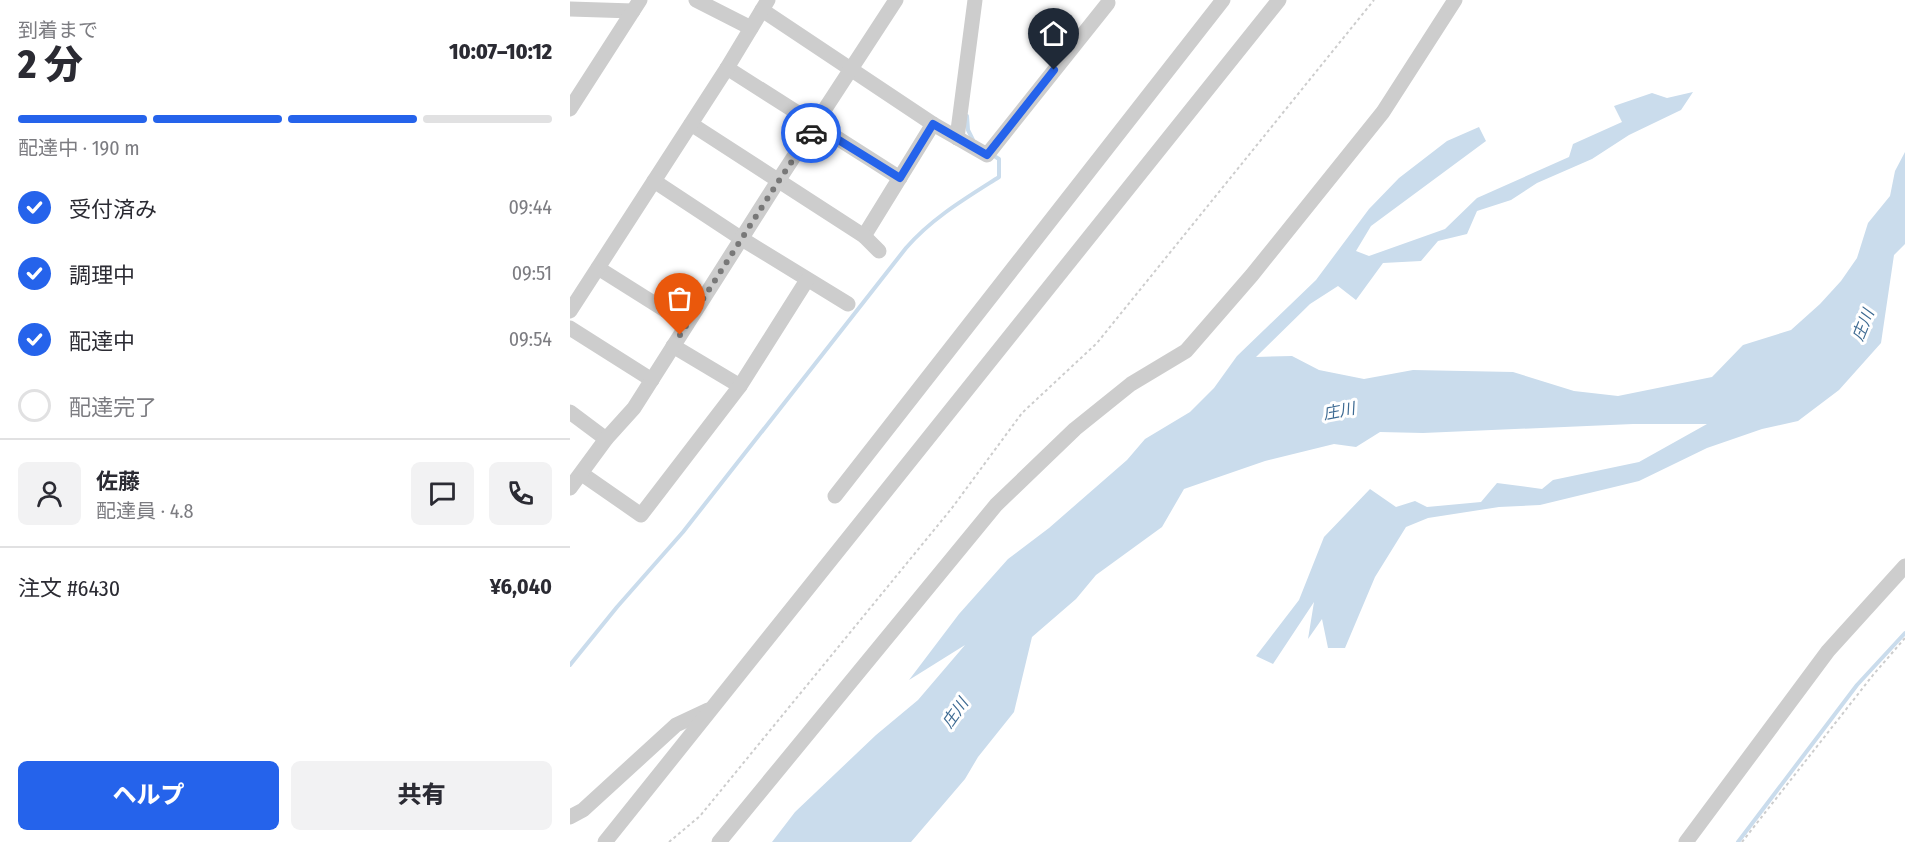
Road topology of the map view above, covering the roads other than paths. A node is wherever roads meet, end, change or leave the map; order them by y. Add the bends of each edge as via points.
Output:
1 (696, 0) edge
2 (897, 0) edge
3 (975, 0) edge
4 (1223, 0) edge
5 (1279, 0) edge
6 (1455, 0) edge
7 (1108, 3) dead end
8 (765, 5) edge
9 (637, 6) edge
10 (570, 9) edge
11 (750, 28) junction
12 (727, 68) junction
13 (850, 69) junction
14 (570, 109) edge
15 (691, 124) junction
16 (933, 124) junction
17 (816, 126) junction
18 (957, 138) junction
19 (900, 178) junction
20 (654, 181) junction
21 (778, 182) junction
22 (864, 236) junction
23 (742, 239) junction
24 (879, 251) dead end
25 (598, 268) junction
26 (807, 280) junction
27 (848, 304) dead end
28 (570, 311) edge
29 (687, 324) junction
30 (570, 328) edge
31 (674, 346) junction
32 (652, 380) junction
33 (740, 386) junction
34 (570, 412) edge
35 (606, 439) junction
36 (582, 474) junction
37 (570, 488) edge
38 (835, 496) dead end
39 (1905, 566) edge
40 (710, 709) junction
41 (570, 817) edge
42 (606, 842) edge
43 (719, 842) edge
44 (1686, 842) edge

1 - 11 street
2 - 13 street
3 - 18 street
4 - 38 street
5 - 40 street
6 - 43 street via 1383,112 1186,351 1131,384 1075,429 996,505
7 - 18 street via 987,155
8 - 11 street
8 - 13 street
9 - 10 street
9 - 14 street
11 - 12 street
12 - 15 street
12 - 17 street
13 - 16 street
13 - 17 street
15 - 20 street
15 - 21 street
16 - 18 street
16 - 19 street
17 - 19 street
17 - 21 street
19 - 22 street
20 - 23 street
20 - 25 street
21 - 22 street
21 - 23 street
22 - 24 street
23 - 26 street
23 - 29 street
25 - 28 street
25 - 29 street
26 - 27 street
26 - 33 street
29 - 31 street
30 - 32 street
31 - 32 street
31 - 33 street
32 - 35 street via 634,408
33 - 36 street via 640,515
34 - 35 street
35 - 36 street
36 - 37 street
39 - 44 street via 1827,651
40 - 41 street via 676,725 583,810
40 - 42 street

